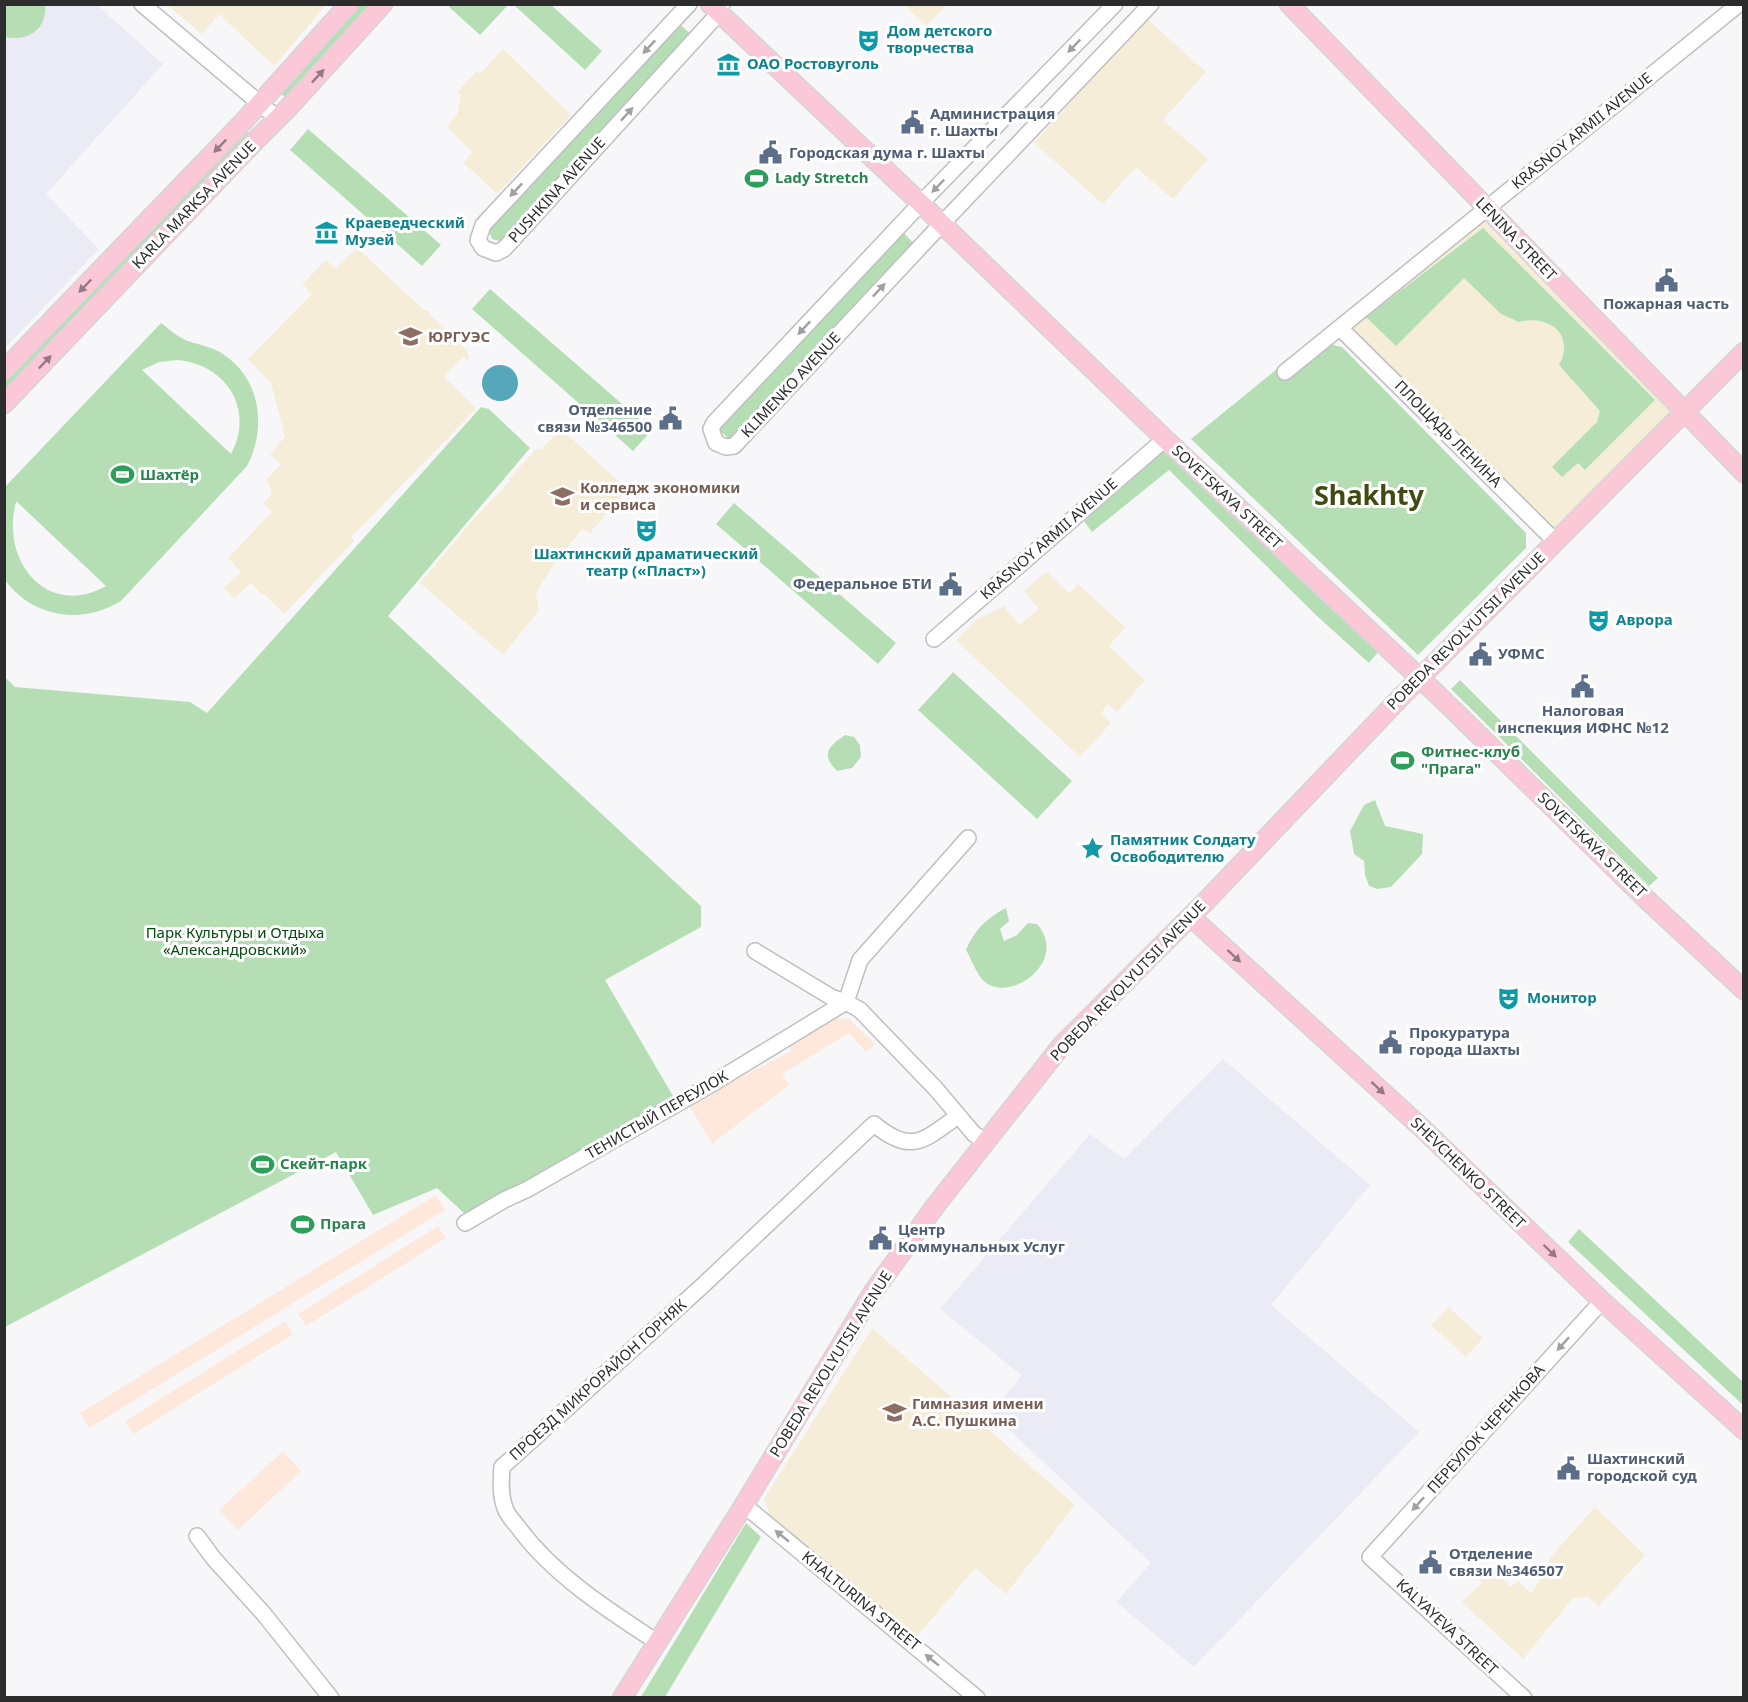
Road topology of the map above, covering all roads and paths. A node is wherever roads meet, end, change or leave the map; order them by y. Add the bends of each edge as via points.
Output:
1 (142, 4) edge
2 (349, 4) edge
3 (383, 4) edge
4 (689, 4) edge
5 (1115, 4) edge
6 (1151, 4) edge
7 (1289, 4) edge
8 (1739, 4) edge
9 (717, 7) edge
10 (261, 104) junction
11 (277, 118) junction
12 (921, 203) junction
13 (1486, 208) junction
14 (942, 223) junction
15 (1340, 328) junction
16 (1743, 352) edge
17 (4, 370) edge
18 (1285, 372) dead end
19 (4, 404) edge
20 (1683, 412) junction
21 (1165, 439) junction
22 (1743, 473) edge
23 (1555, 541) junction
24 (934, 639) dead end
25 (1420, 678) junction
26 (968, 838) dead end
27 (1191, 916) junction
28 (755, 951) dead end
29 (1743, 990) edge
30 (846, 1002) junction
31 (958, 1116) junction
32 (986, 1142) junction
33 (465, 1223) dead end
34 (1602, 1301) junction
35 (1743, 1430) edge
36 (744, 1505) junction
37 (197, 1536) dead end
38 (1370, 1557) joint
39 (657, 1642) junction
40 (331, 1698) edge
41 (622, 1698) edge
42 (977, 1698) edge
43 (1524, 1698) edge

1 - 10 street
2 - 10 main road, KARLA MARKSA AVENUE
11 -> 3 main road, KARLA MARKSA AVENUE
4 -> 9 street, PUSHKINA AVENUE via 483,225 478,240 483,248 496,253 504,249
5 -> 12 street, KLIMENKO AVENUE
6 - 14 street, KLIMENKO AVENUE
7 - 13 main road, LENINA STREET
8 - 13 street, KRASNOY ARMII AVENUE
9 - 12 main road, SOVETSKAYA STREET
10 - 11 street
10 -> 17 main road, KARLA MARKSA AVENUE
19 -> 11 main road, KARLA MARKSA AVENUE
12 - 14 main road, SOVETSKAYA STREET
12 -> 14 street, KLIMENKO AVENUE via 714,423 711,429 716,443 734,446
13 - 15 street, KRASNOY ARMII AVENUE
13 - 20 main road, LENINA STREET
14 - 21 main road, SOVETSKAYA STREET
15 - 18 street, KRASNOY ARMII AVENUE
15 - 23 street, ПЛОЩАДЬ ЛЕНИНА
16 - 20 main road, POBEDA REVOLYUTSII AVENUE
20 - 22 main road, LENINA STREET
20 - 23 main road, POBEDA REVOLYUTSII AVENUE
21 - 24 street, KRASNOY ARMII AVENUE
21 - 25 main road, SOVETSKAYA STREET
23 - 25 main road, POBEDA REVOLYUTSII AVENUE
25 - 27 main road, POBEDA REVOLYUTSII AVENUE
25 - 29 main road, SOVETSKAYA STREET
26 - 30 street via 860,960
27 - 32 main road, POBEDA REVOLYUTSII AVENUE via 1062,1045
27 -> 34 main road, SHEVCHENKO STREET
28 - 30 street
30 - 31 street via 860,1010
30 - 33 street, ТЕНИСТЫЙ ПЕРЕУЛОК via 671,1108
31 - 32 street
31 - 39 street, ПРОЕЗД МИКРОРАЙОН ГОРНЯК via 917,1142 897,1140 874,1124 502,1467 505,1509 531,1545 604,1607
32 - 36 main road, POBEDA REVOLYUTSII AVENUE via 873,1292
34 - 35 main road, SHEVCHENKO STREET
34 -> 38 street, ПЕРЕУЛОК ЧЕРЕНКОВА
36 - 39 main road, POBEDA REVOLYUTSII AVENUE
42 -> 36 street, KHALTURINA STREET
37 - 40 street
38 - 43 street, KALYAYEVA STREET
39 - 41 main road, POBEDA REVOLYUTSII AVENUE

